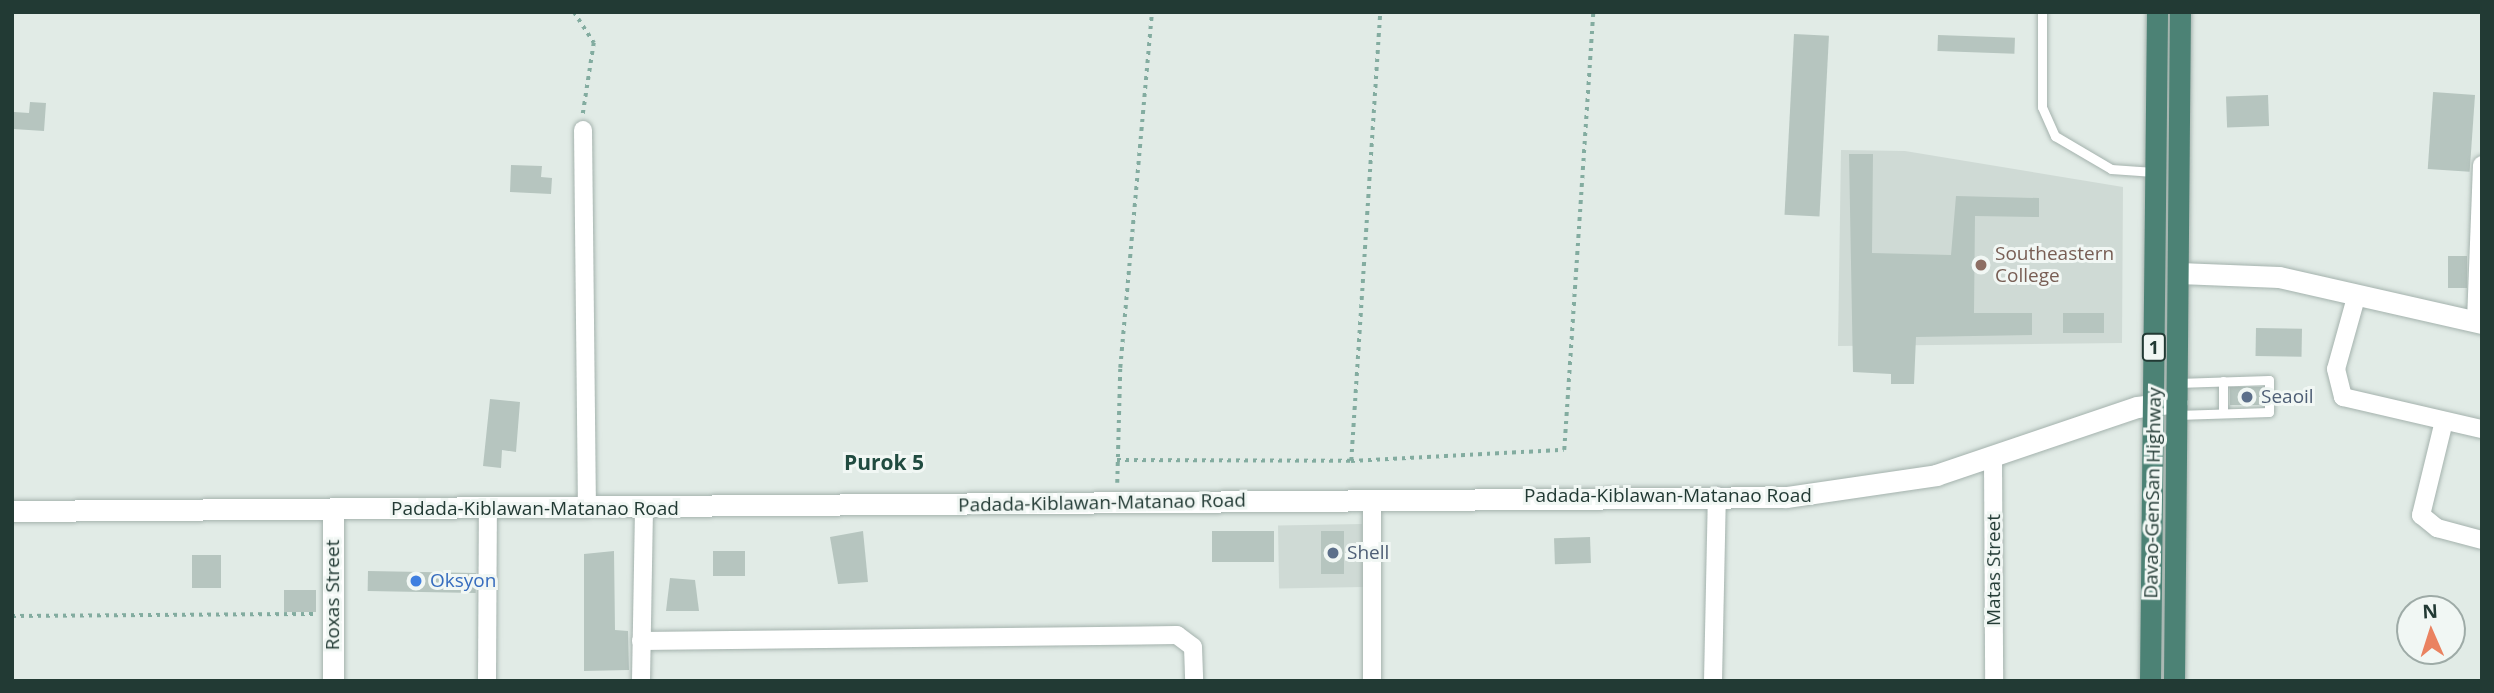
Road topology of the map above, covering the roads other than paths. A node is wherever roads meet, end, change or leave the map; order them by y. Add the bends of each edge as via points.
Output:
1 (2042, 12) edge
2 (2157, 12) edge
3 (2180, 12) edge
4 (583, 130) road end
5 (2482, 165) edge
6 (2156, 172) junction
7 (2179, 272) junction
8 (2357, 294) junction
9 (2479, 322) edge
10 (2223, 381) junction
11 (2177, 400) junction
12 (2154, 405) junction
13 (2224, 413) junction
14 (2444, 421) junction
15 (2482, 429) edge
16 (1993, 459) junction
17 (1717, 496) junction
18 (1372, 499) junction
19 (644, 508) junction
20 (488, 509) junction
21 (587, 509) junction
22 (333, 510) junction
23 (12, 511) edge
24 (2482, 540) edge
25 (641, 641) junction
26 (333, 681) edge
27 (487, 681) edge
28 (641, 681) edge
29 (1194, 681) edge
30 (1372, 681) edge
31 (1713, 681) edge
32 (1994, 681) edge
33 (2150, 681) edge
34 (2174, 681) edge

1 - 6 lane via 2042,107 2054,136 2111,169
2 - 6 highway, Davao-GenSan Highway / 1
3 - 7 highway, Davao-GenSan Highway / 1
4 - 21 street
5 - 9 street
6 - 12 highway, Davao-GenSan Highway / 1
7 - 8 main road via 2255,274
7 - 11 highway, Davao-GenSan Highway / 1
8 - 9 main road
8 - 14 street via 2337,363 2339,392
10 - 11 lane
10 - 13 lane
10 - 13 lane via 2269,380 2269,412
11 - 12 main road, Padada-Kiblawan-Matanao Road
11 - 13 lane
11 - 34 highway, Davao-GenSan Highway / 1
12 - 16 main road, Padada-Kiblawan-Matanao Road
12 - 33 highway, Davao-GenSan Highway / 1
14 - 15 street
14 - 24 street via 2421,516 2437,528
16 - 17 main road, Padada-Kiblawan-Matanao Road via 1833,495
16 - 32 street, Matas Street
17 - 18 main road, Padada-Kiblawan-Matanao Road
17 - 31 street
18 - 19 main road, Padada-Kiblawan-Matanao Road
18 - 30 street
19 - 21 main road, Padada-Kiblawan-Matanao Road
19 - 25 street
20 - 21 main road, Padada-Kiblawan-Matanao Road
20 - 22 main road, Padada-Kiblawan-Matanao Road
20 - 27 street
22 - 23 main road, Padada-Kiblawan-Matanao Road
22 - 26 main road, Roxas Street
25 - 28 street
25 - 29 street via 1177,635 1193,647

